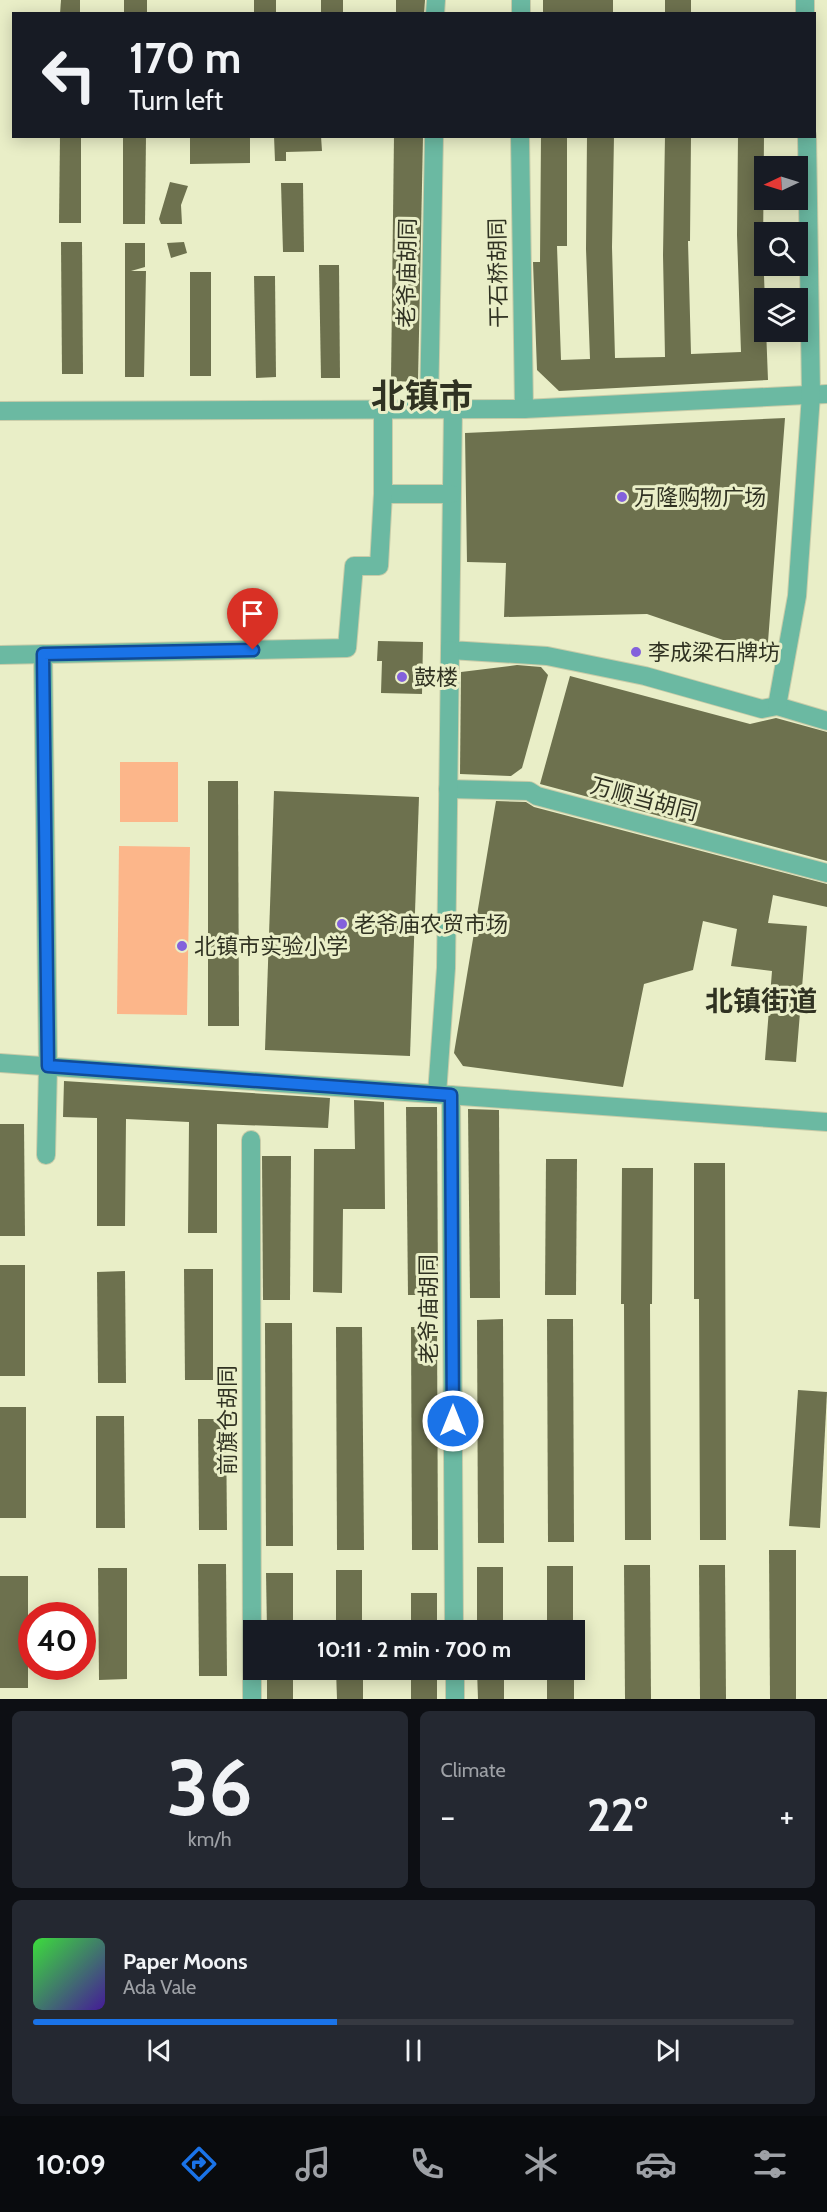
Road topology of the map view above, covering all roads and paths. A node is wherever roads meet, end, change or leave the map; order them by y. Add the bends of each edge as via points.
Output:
1 (434, 138) edge
2 (520, 138) edge
3 (807, 138) edge
4 (819, 394) edge
5 (429, 409) junction
6 (453, 409) junction
7 (524, 409) junction
8 (382, 410) junction
9 (0, 411) edge
10 (383, 494) junction
11 (451, 494) junction
12 (450, 650) junction
13 (43, 654) junction
14 (0, 656) edge
15 (769, 707) junction
16 (827, 721) edge
17 (448, 784) junction
18 (827, 873) edge
19 (0, 1063) edge
20 (48, 1066) junction
21 (444, 1095) junction
22 (827, 1122) edge
23 (251, 1140) dead end
24 (46, 1155) dead end
25 (454, 1620) edge
26 (454, 1680) edge
27 (252, 1699) edge
28 (455, 1699) edge

1 - 5 street, 老爷庙胡同
2 - 7 street, 干石桥胡同
3 - 4 street
4 - 7 street
4 - 15 street via 797,596
5 - 6 street
5 - 8 street
6 - 7 street
6 - 11 street, 老爷庙胡同
8 - 9 street
8 - 10 street
10 - 11 street
10 - 13 street via 379,566 354,566 347,648
11 - 12 street, 老爷庙胡同
12 - 15 street via 547,656
12 - 17 street, 老爷庙胡同
13 - 14 street
13 - 20 street
15 - 16 street
17 - 18 street, 万顺当胡同 via 529,791
17 - 21 street, 老爷庙胡同
19 - 20 street
20 - 21 street
20 - 24 street
21 - 22 street
21 - 25 street, 老爷庙胡同
23 - 27 street, 前旗仓胡同
26 - 28 street

